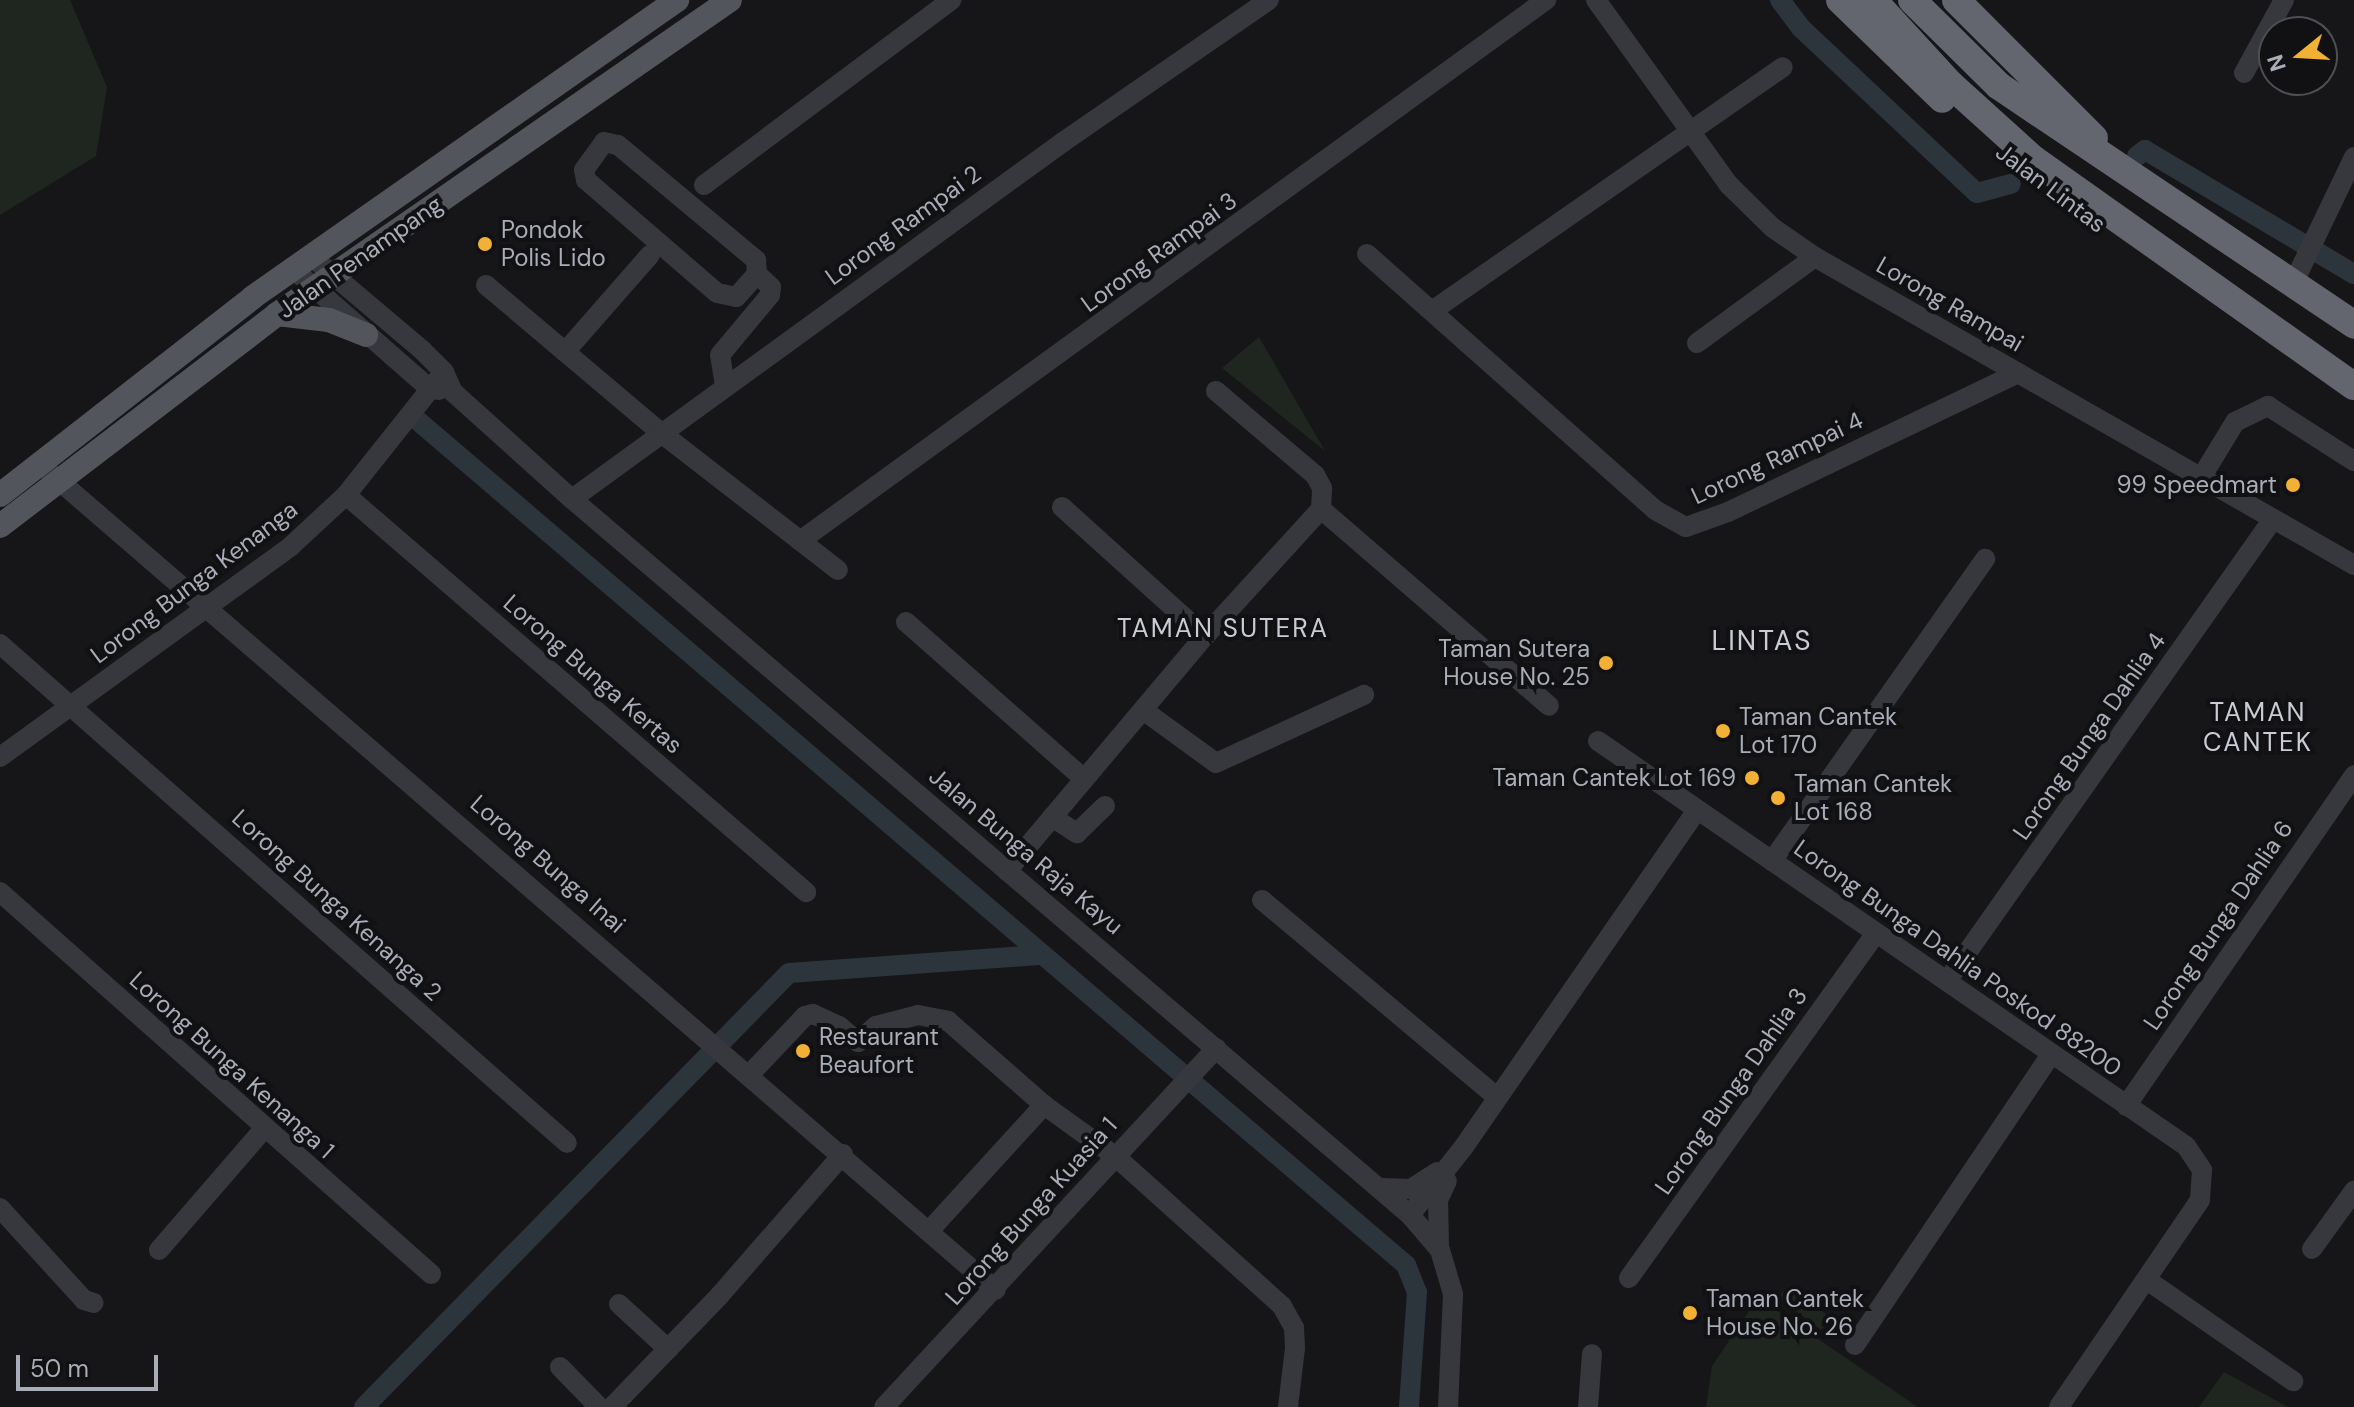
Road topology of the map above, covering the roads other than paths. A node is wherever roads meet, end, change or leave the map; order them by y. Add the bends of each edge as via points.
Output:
1 (677, 0) edge
2 (1546, 0) edge
3 (1596, 0) edge
4 (1840, 0) edge
5 (1873, 0) edge
6 (1912, 0) edge
7 (1956, 0) edge
8 (2284, 0) edge
9 (1266, 1) edge
10 (943, 2) edge
11 (718, 3) edge
12 (1783, 67) dead end
13 (2244, 73) dead end
14 (1691, 131) junction
15 (2354, 157) edge
16 (2139, 182) junction
17 (704, 185) dead end
18 (2065, 191) junction
19 (1367, 254) dead end
20 (650, 255) dead end
21 (1815, 257) junction
22 (302, 263) junction
23 (757, 274) junction
24 (2296, 275) junction
25 (321, 284) junction
26 (486, 285) dead end
27 (1432, 311) junction
28 (277, 314) junction
29 (2354, 325) edge
30 (366, 335) junction
31 (1697, 343) dead end
32 (565, 352) junction
33 (2329, 371) junction
34 (444, 372) junction
35 (2018, 373) junction
36 (725, 386) junction
37 (2354, 386) edge
38 (429, 388) junction
39 (1216, 391) dead end
40 (453, 392) junction
41 (2354, 397) edge
42 (660, 432) junction
43 (2354, 461) edge
44 (41, 464) junction
45 (2201, 478) junction
46 (60, 483) junction
47 (0, 495) edge
48 (346, 495) junction
49 (572, 499) junction
50 (1062, 507) dead end
51 (1321, 509) junction
52 (2273, 519) junction
53 (0, 526) edge
54 (800, 541) junction
55 (1985, 559) dead end
56 (2352, 560) edge
57 (838, 570) dead end
58 (211, 608) junction
59 (906, 622) dead end
60 (1205, 636) junction
61 (0, 644) edge
62 (1364, 695) dead end
63 (73, 705) junction
64 (1549, 706) dead end
65 (1143, 710) junction
66 (1598, 741) dead end
67 (0, 757) edge
68 (2354, 775) edge
69 (1084, 779) junction
70 (1105, 806) dead end
71 (1697, 810) junction
72 (1052, 817) junction
73 (1772, 861) junction
74 (1007, 871) junction
75 (0, 892) edge
76 (806, 892) dead end
77 (1262, 900) dead end
78 (1875, 934) junction
79 (1947, 981) junction
80 (1216, 1048) junction
81 (2051, 1054) junction
82 (743, 1068) junction
83 (1497, 1097) junction
84 (1044, 1105) junction
85 (2126, 1106) junction
86 (263, 1130) junction
87 (567, 1143) dead end
88 (1463, 1148) junction
89 (843, 1154) junction
90 (1115, 1156) junction
91 (1382, 1188) junction
92 (2354, 1191) edge
93 (0, 1208) edge
94 (1410, 1215) junction
95 (929, 1231) junction
96 (2312, 1249) dead end
97 (159, 1250) dead end
98 (1440, 1250) junction
99 (431, 1274) dead end
100 (1629, 1278) dead end
101 (2147, 1280) junction
102 (996, 1290) junction
103 (94, 1303) dead end
104 (619, 1304) dead end
105 (1855, 1345) dead end
106 (668, 1349) junction
107 (1592, 1354) dead end
108 (560, 1367) dead end
109 (2293, 1381) dead end
110 (599, 1407) edge
111 (612, 1407) edge
112 (884, 1407) edge
113 (1288, 1407) edge
114 (1448, 1407) edge
115 (1588, 1407) edge
116 (2059, 1407) edge

1 - 22 main road, Jalan Penampang
2 - 54 street, Lorong Rampai 3
3 - 14 street, Lorong Rampai
4 - 18 highway, Jalan Lintas via 1885,49 1999,150
5 - 18 highway, Jalan Lintas via 1950,84
6 - 16 highway via 1999,86
7 - 16 highway
8 - 13 street
9 - 36 street, Lorong Rampai 2
10 - 17 street
11 - 25 main road, Jalan Penampang
12 - 14 street
14 - 21 street, Lorong Rampai via 1749,209
14 - 27 street
15 - 24 street
16 - 24 highway
18 - 33 highway, Jalan Lintas via 2169,275
19 - 27 street, Lorong Rampai 4
20 - 32 street
21 - 31 street
21 - 35 street, Lorong Rampai
22 - 25 street, Jalan Bunga Raja Kayu
22 - 44 main road, Jalan Penampang
23 - 23 street via 736,297 717,293 586,180 590,157 604,142 618,145 756,260
23 - 36 street via 771,287 770,295 720,355
24 - 29 highway
25 - 28 main road, Jalan Penampang
25 - 30 street, Jalan Bunga Raja Kayu
25 - 34 street, Jalan Bunga Raja Kayu
26 - 32 street
27 - 35 street, Lorong Rampai 4 via 1655,510 1686,527 1728,512
28 - 30 main road via 329,320
28 - 46 main road, Jalan Penampang
30 - 38 street, Jalan Bunga Raja Kayu
32 - 42 street
33 - 37 highway, Jalan Lintas
33 - 41 street
34 - 38 street, Lorong Bunga Kenanga
34 - 40 street, Jalan Bunga Raja Kayu
35 - 45 street, Lorong Rampai
36 - 42 street, Lorong Rampai 2
38 - 40 street
38 - 48 street, Lorong Bunga Kenanga
39 - 51 street via 1315,475 1322,488
40 - 49 street, Jalan Bunga Raja Kayu
42 - 49 street, Lorong Rampai 2
42 - 54 street
43 - 45 street via 2268,406 2235,422
44 - 46 street, Lorong Bunga Inai
44 - 47 main road, Jalan Penampang
45 - 52 street, Lorong Rampai
46 - 53 main road, Jalan Penampang
46 - 58 street, Lorong Bunga Inai
48 - 58 street, Lorong Bunga Kenanga
48 - 76 street, Lorong Bunga Kertas
49 - 74 street, Jalan Bunga Raja Kayu
50 - 60 street
51 - 60 street
51 - 64 street
52 - 56 street, Lorong Rampai
52 - 79 street, Lorong Bunga Dahlia 4
54 - 57 street
55 - 73 street
58 - 63 street, Lorong Bunga Kenanga
58 - 82 street, Lorong Bunga Inai
59 - 69 street
60 - 65 street
61 - 63 street, Lorong Bunga Kenanga 2
62 - 65 street via 1216,763
63 - 67 street, Lorong Bunga Kenanga
63 - 87 street, Lorong Bunga Kenanga 2
65 - 69 street
66 - 71 street, Lorong Bunga Dahlia Poskod 88200
68 - 85 street, Lorong Bunga Dahlia 6
69 - 72 street
70 - 72 street via 1077,833
71 - 73 street, Lorong Bunga Dahlia Poskod 88200
71 - 83 street
72 - 74 street
73 - 78 street, Lorong Bunga Dahlia Poskod 88200
74 - 80 street, Jalan Bunga Raja Kayu
75 - 86 street, Lorong Bunga Kenanga 1
77 - 83 street
78 - 79 street, Lorong Bunga Dahlia Poskod 88200
78 - 100 street, Lorong Bunga Dahlia 3
79 - 81 street, Lorong Bunga Dahlia Poskod 88200
80 - 90 street, Lorong Bunga Kuasia 1
80 - 91 street, Jalan Bunga Raja Kayu
81 - 85 street, Lorong Bunga Dahlia Poskod 88200
81 - 105 street
82 - 84 street via 805,1016 813,1014 839,1026 858,1042 876,1026 933,1016 948,1021
82 - 89 street, Lorong Bunga Inai
83 - 88 street
84 - 90 street
84 - 95 street
85 - 101 street, Lorong Bunga Dahlia Poskod 88200 via 2186,1146 2202,1170 2200,1200
86 - 97 street
86 - 99 street, Lorong Bunga Kenanga 1
88 - 91 street via 1411,1189
88 - 94 street
88 - 98 street via 1438,1200
89 - 95 street, Lorong Bunga Inai
89 - 106 street
90 - 102 street, Lorong Bunga Kuasia 1
90 - 113 street via 1282,1306 1295,1338
91 - 94 street, Jalan Bunga Raja Kayu
92 - 96 street
93 - 103 street via 84,1300
94 - 98 street, Jalan Bunga Raja Kayu
95 - 102 street, Lorong Bunga Inai
98 - 114 street, Jalan Bunga Raja Kayu via 1456,1324
101 - 109 street
101 - 116 street
102 - 112 street, Lorong Bunga Kuasia 1
104 - 106 street
106 - 111 street
107 - 115 street
108 - 110 street

